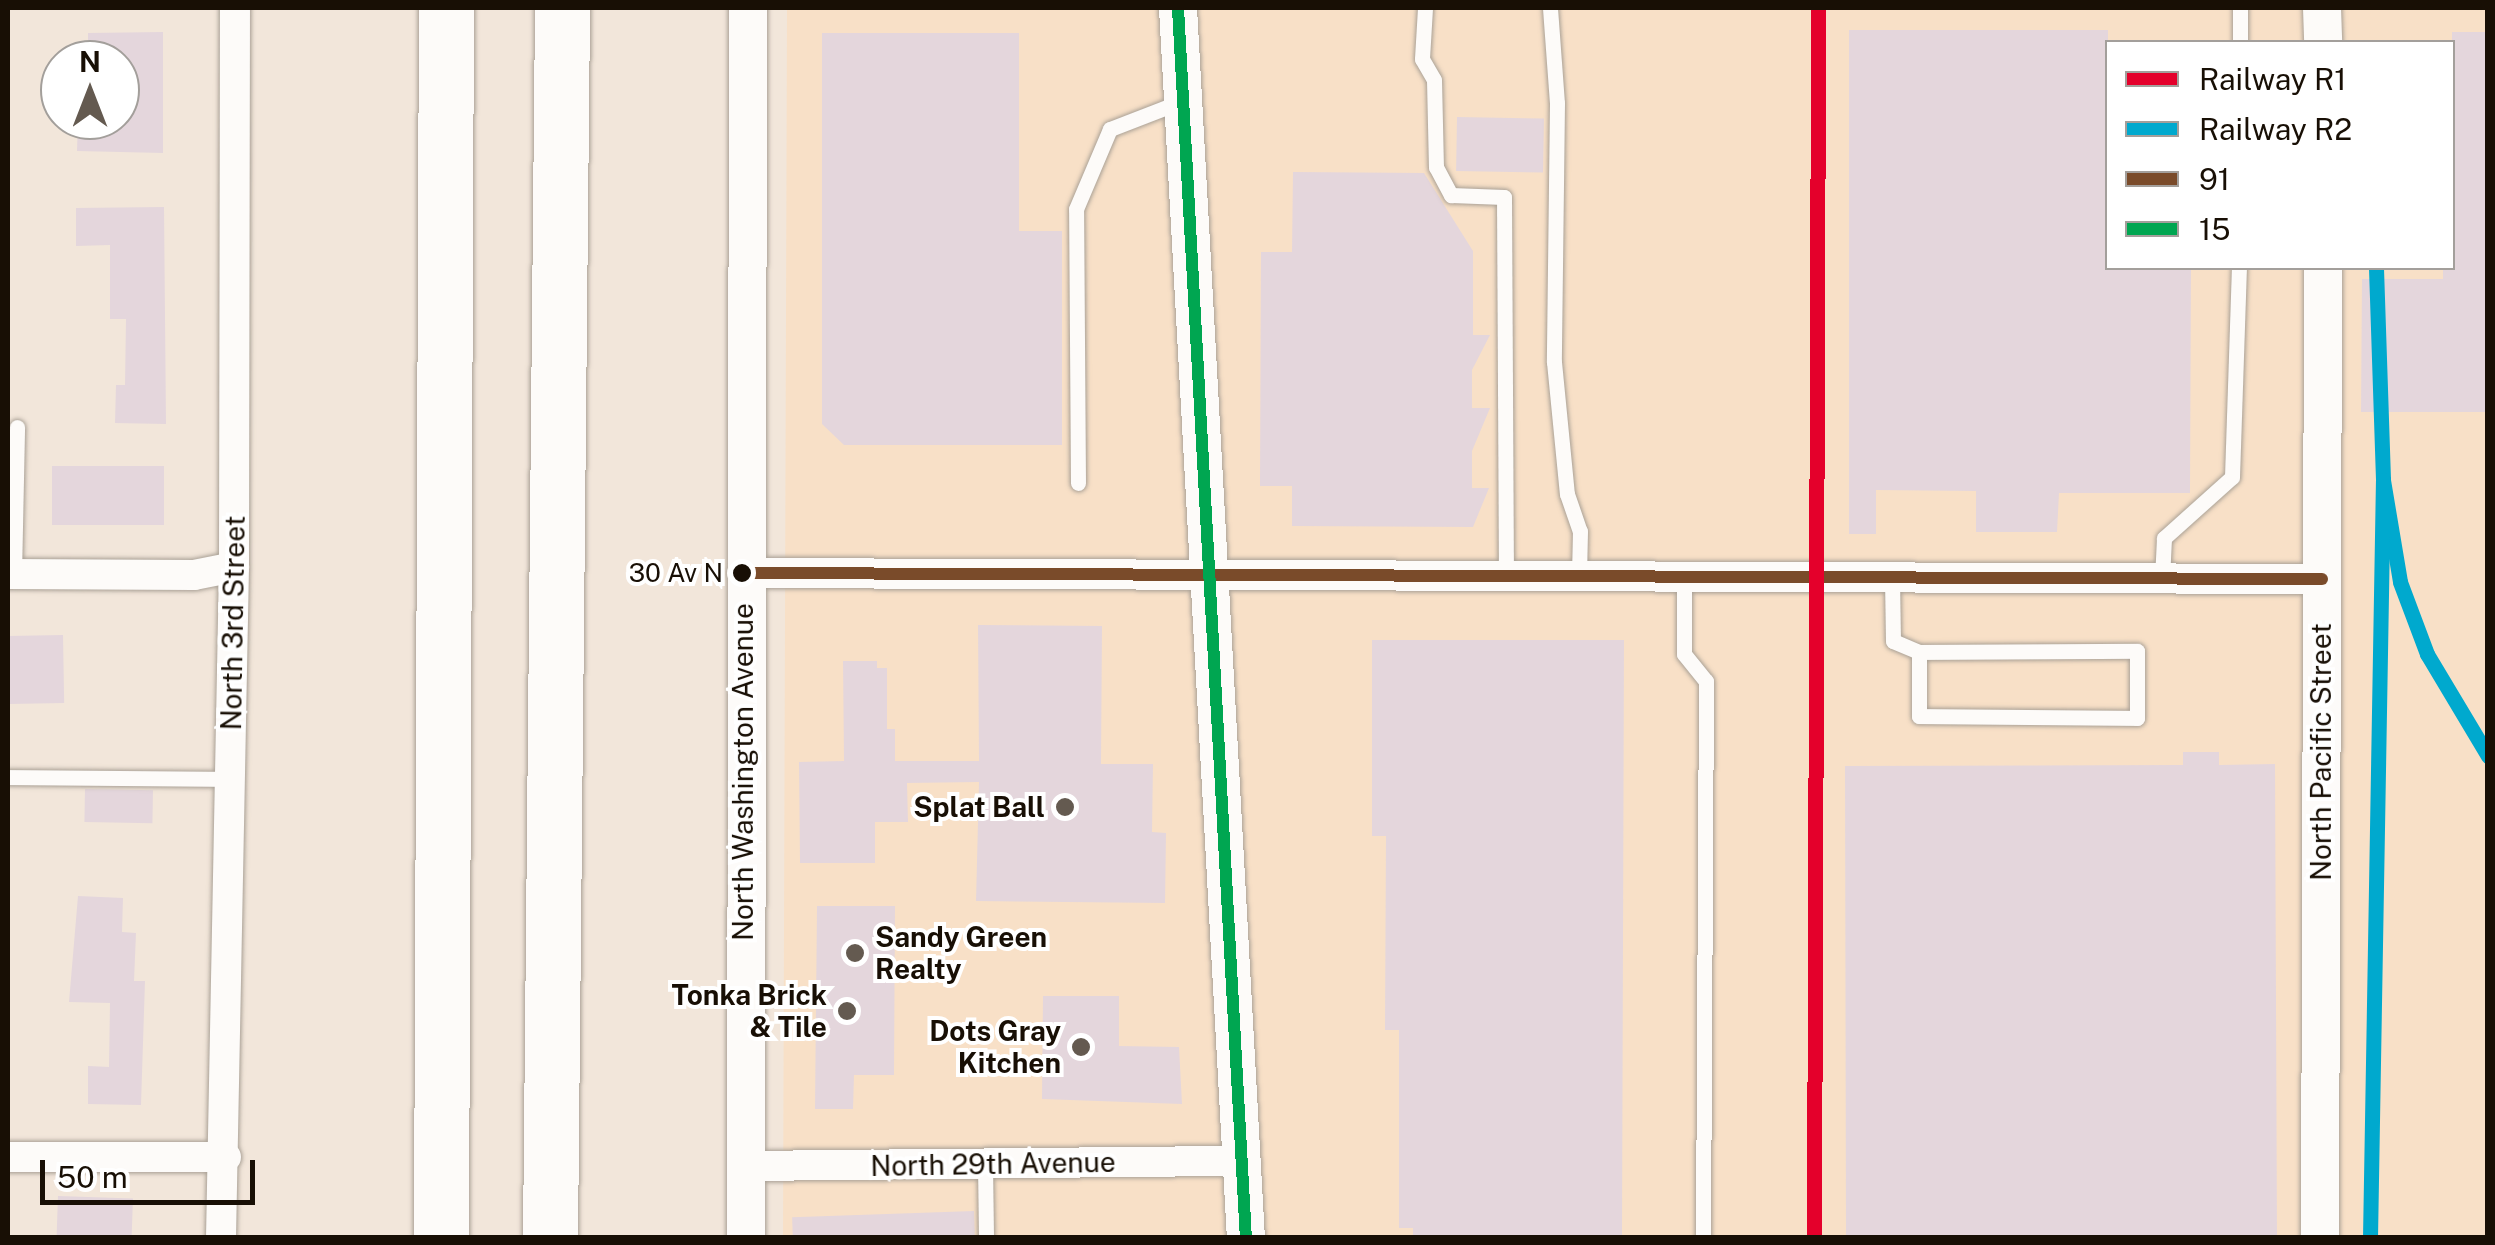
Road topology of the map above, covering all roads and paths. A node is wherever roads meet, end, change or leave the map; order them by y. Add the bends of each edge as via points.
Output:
1 (235, 8) edge
2 (446, 8) edge
3 (562, 8) edge
4 (748, 8) edge
5 (1178, 8) edge
6 (1425, 8) edge
7 (1550, 8) edge
8 (2240, 8) edge
9 (2322, 8) edge
10 (2240, 40) edge
11 (2323, 40) edge
12 (1184, 100) junction
13 (2239, 270) edge
14 (2324, 270) edge
15 (17, 427) dead end
16 (1078, 483) dead end
17 (234, 567) junction
18 (742, 573) junction
19 (1212, 573) junction
20 (11, 574) edge
21 (1506, 575) junction
22 (1579, 575) junction
23 (1684, 575) junction
24 (1892, 578) junction
25 (2162, 578) junction
26 (2322, 579) junction
27 (1919, 652) junction
28 (8, 777) edge
29 (232, 779) junction
30 (8, 1157) edge
31 (226, 1157) junction
32 (1241, 1161) junction
33 (985, 1164) junction
34 (746, 1166) junction
35 (221, 1238) edge
36 (441, 1238) edge
37 (550, 1238) edge
38 (746, 1238) edge
39 (986, 1238) edge
40 (1246, 1238) edge
41 (1703, 1238) edge
42 (2320, 1238) edge

1 - 17 street, North 3rd Street
2 - 36 highway
3 - 37 highway
4 - 18 street, North Washington Avenue
5 - 12 street
6 - 21 lane via 1422,59 1434,80 1436,166 1452,195 1504,196
7 - 22 lane via 1557,103 1554,362 1567,494 1580,531
8 - 10 lane
9 - 11 street
12 - 16 lane via 1110,129 1076,210
12 - 19 street
13 - 25 lane via 2232,478 2164,538
14 - 26 street, North Pacific Street
15 - 20 lane
17 - 20 street via 194,575
17 - 29 street, North 3rd Street
18 - 19 street
18 - 34 street, North Washington Avenue
19 - 21 street
19 - 32 street
21 - 22 street
22 - 23 street
23 - 24 street
23 - 41 lane via 1684,654 1706,682
24 - 25 street
24 - 27 lane via 1892,642
25 - 26 street
26 - 42 street, North Pacific Street
27 - 27 lane via 2137,652 2137,718 1918,716
28 - 29 lane
29 - 31 street, North 3rd Street
30 - 31 street
31 - 35 street, North 3rd Street
32 - 33 street, North 29th Avenue
32 - 40 street
33 - 34 street, North 29th Avenue
33 - 39 lane
34 - 38 street, North Washington Avenue

